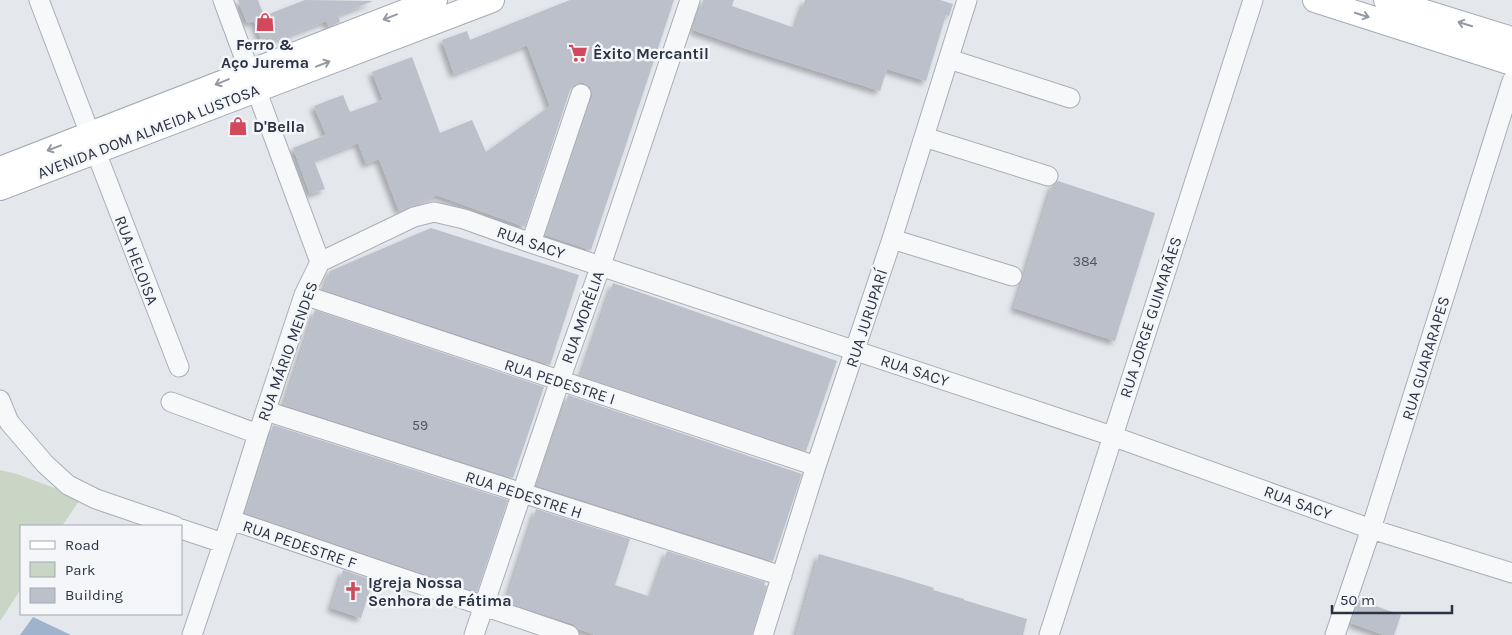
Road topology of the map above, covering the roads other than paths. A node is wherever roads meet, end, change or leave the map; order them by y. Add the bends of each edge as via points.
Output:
1 (39, 0) edge
2 (222, 0) edge
3 (492, 0) edge
4 (690, 0) edge
5 (967, 0) edge
6 (1253, 0) edge
7 (1317, 0) edge
8 (1386, 0) edge
9 (444, 5) edge
10 (1512, 39) edge
11 (949, 59) junction
12 (1512, 63) edge
13 (254, 80) junction
14 (1512, 81) edge
15 (581, 94) dead end
16 (1070, 98) dead end
17 (924, 137) junction
18 (93, 143) junction
19 (0, 169) edge
20 (1048, 176) dead end
21 (0, 188) edge
22 (892, 240) junction
23 (531, 242) junction
24 (320, 262) junction
25 (601, 265) junction
26 (1012, 276) dead end
27 (304, 295) junction
28 (856, 350) junction
29 (179, 367) dead end
30 (560, 380) junction
31 (0, 400) edge
32 (171, 402) dead end
33 (266, 411) junction
34 (258, 434) junction
35 (1112, 436) junction
36 (816, 466) junction
37 (522, 493) junction
38 (231, 520) junction
39 (172, 525) edge
40 (182, 529) edge
41 (1371, 529) junction
42 (223, 543) junction
43 (1512, 574) edge
44 (782, 576) junction
45 (484, 607) junction
46 (193, 635) edge
47 (474, 635) edge
48 (569, 635) edge
49 (763, 635) edge
50 (1049, 635) edge
51 (1335, 635) edge

1 - 18 street, RUA HELOISA
2 - 13 street, RUA MÁRIO MENDES
3 - 9 main road, AVENIDA DOM ALMEIDA LUSTOSA
4 - 25 street, RUA MORÉLIA
5 - 11 street, RUA JURUPARÍ
6 - 35 street, RUA JORGE GUIMARÃES
7 -> 12 main road
10 -> 8 main road
9 - 13 main road, AVENIDA DOM ALMEIDA LUSTOSA
11 - 16 street
11 - 17 street, RUA JURUPARÍ
13 - 18 main road, AVENIDA DOM ALMEIDA LUSTOSA
13 - 24 street, RUA MÁRIO MENDES
14 - 41 street, RUA GUARARAPES
15 - 23 street
17 - 20 street
17 - 22 street, RUA JURUPARÍ
18 -> 19 main road, AVENIDA DOM ALMEIDA LUSTOSA
18 - 21 main road, AVENIDA DOM ALMEIDA LUSTOSA
18 - 29 street, RUA HELOISA
22 - 26 street
22 - 28 street, RUA JURUPARÍ
23 - 24 street, RUA SACY via 434,212 414,217
23 - 25 street, RUA SACY
24 - 27 street, RUA MÁRIO MENDES
25 - 28 street, RUA SACY
25 - 30 street, RUA MORÉLIA
27 - 30 street, RUA PEDESTRE I
27 - 33 street, RUA MÁRIO MENDES
28 - 35 street, RUA SACY
28 - 36 street, RUA JURUPARÍ
30 - 36 street, RUA PEDESTRE I
30 - 37 street, RUA MORÉLIA
31 - 39 street via 9,422 68,485 96,499
32 - 34 street
33 - 34 street, RUA MÁRIO MENDES
33 - 37 street, RUA PEDESTRE H
34 - 38 street, RUA MÁRIO MENDES
35 - 41 street, RUA SACY
35 - 50 street, RUA JORGE GUIMARÃES
36 - 44 street, RUA JURUPARÍ
37 - 44 street, RUA PEDESTRE H
37 - 45 street, RUA MORÉLIA
38 - 42 street, RUA MÁRIO MENDES
38 - 45 street, RUA PEDESTRE F
40 - 42 street
41 - 43 street, RUA SACY
41 - 51 street, RUA GUARARAPES
42 - 46 street, RUA MÁRIO MENDES
44 - 49 street, RUA JURUPARÍ
45 - 47 street, RUA MORÉLIA
45 - 48 street, RUA PEDESTRE F

